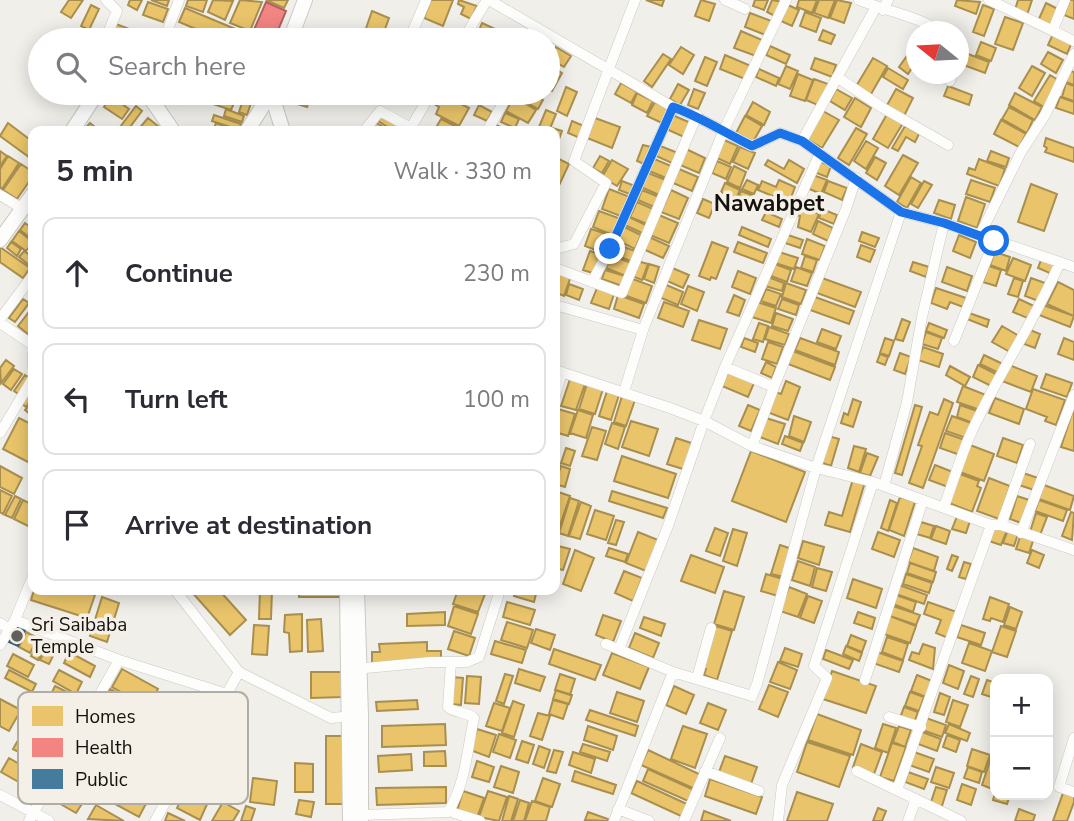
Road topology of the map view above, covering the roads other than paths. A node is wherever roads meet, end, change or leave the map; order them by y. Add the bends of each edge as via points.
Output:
1 (106, 0) edge
2 (179, 0) edge
3 (305, 0) edge
4 (426, 0) edge
5 (488, 0) edge
6 (635, 0) edge
7 (724, 0) edge
8 (786, 0) edge
9 (859, 0) edge
10 (888, 0) edge
11 (989, 0) edge
12 (1065, 0) edge
13 (745, 9) dead end
14 (880, 9) junction
15 (921, 21) edge
16 (110, 28) edge
17 (168, 28) edge
18 (294, 28) edge
19 (414, 28) edge
20 (470, 28) edge
21 (540, 28) edge
22 (1053, 30) junction
23 (560, 40) edge
24 (1074, 41) edge
25 (1074, 54) edge
26 (608, 68) junction
27 (837, 77) junction
28 (89, 105) edge
29 (155, 105) edge
30 (263, 105) edge
31 (275, 105) edge
32 (424, 105) edge
33 (502, 105) edge
34 (673, 107) junction
35 (697, 115) junction
36 (75, 126) edge
37 (170, 126) edge
38 (250, 126) edge
39 (281, 126) edge
40 (368, 126) edge
41 (404, 126) edge
42 (412, 126) edge
43 (490, 126) edge
44 (723, 132) junction
45 (802, 141) junction
46 (948, 145) dead end
47 (820, 153) junction
48 (856, 178) junction
49 (0, 195) edge
50 (28, 202) edge
51 (23, 209) junction
52 (901, 212) junction
53 (944, 223) junction
54 (980, 235) junction
55 (0, 240) edge
56 (994, 241) junction
57 (560, 247) edge
58 (1060, 262) junction
59 (1074, 267) edge
60 (560, 270) edge
61 (28, 282) edge
62 (592, 282) junction
63 (560, 306) edge
64 (0, 321) edge
65 (643, 330) junction
66 (28, 341) edge
67 (954, 341) dead end
68 (725, 367) junction
69 (560, 372) edge
70 (28, 386) edge
71 (775, 387) junction
72 (624, 392) junction
73 (1073, 400) edge
74 (704, 421) junction
75 (0, 433) edge
76 (1030, 444) dead end
77 (752, 446) junction
78 (816, 468) junction
79 (873, 482) junction
80 (884, 486) junction
81 (923, 500) junction
82 (944, 507) junction
83 (996, 525) junction
84 (1021, 533) junction
85 (1074, 550) edge
86 (28, 586) edge
87 (179, 595) edge
88 (347, 595) edge
89 (357, 595) edge
90 (498, 595) edge
91 (8, 624) edge
92 (711, 628) dead end
93 (607, 644) dead end
94 (0, 646) edge
95 (619, 649) junction
96 (119, 660) junction
97 (451, 663) junction
98 (355, 669) junction
99 (239, 672) junction
100 (673, 672) junction
101 (697, 678) junction
102 (865, 680) dead end
103 (101, 692) edge
104 (221, 692) edge
105 (228, 692) edge
106 (355, 716) junction
107 (889, 718) dead end
108 (921, 727) junction
109 (720, 738) dead end
110 (1074, 738) edge
111 (705, 771) junction
112 (857, 771) dead end
113 (897, 790) junction
114 (759, 791) dead end
115 (1074, 792) edge
116 (0, 795) edge
117 (916, 799) junction
118 (165, 804) edge
119 (618, 809) junction
120 (451, 815) edge
121 (31, 817) edge
122 (358, 819) edge
123 (49, 821) edge
124 (155, 821) edge
125 (480, 821) edge
126 (614, 821) edge
127 (649, 821) edge
128 (684, 821) edge
129 (778, 821) edge
130 (908, 821) edge
131 (961, 821) edge

1 - 16 street via 117,11
2 - 17 street
3 - 18 main road
4 - 19 street
5 - 20 street
5 - 21 street
6 - 26 street
7 - 13 street
8 - 44 street
9 - 14 street
10 - 14 street
11 - 22 street
12 - 22 street
14 - 15 street
14 - 27 street
22 - 24 street
23 - 26 street
25 - 54 street
26 - 34 street
26 - 57 street via 574,161 606,183 574,244
27 - 45 street
27 - 46 street
28 - 36 main road
29 - 37 main road
30 - 38 main road
31 - 39 main road
32 - 42 street
33 - 43 street
34 - 35 street
34 - 62 street
35 - 44 street
35 - 62 street via 622,293
40 - 41 street via 380,111
44 - 45 street via 752,146 780,133
44 - 65 street
45 - 47 street
47 - 48 street
47 - 68 street
48 - 52 street
48 - 71 street
49 - 51 street
50 - 51 main road
51 - 55 main road
52 - 53 street
52 - 78 street
53 - 54 street
53 - 80 street via 907,402
54 - 56 street
56 - 58 street
56 - 67 street
58 - 59 street
58 - 82 street via 968,440
60 - 62 street
61 - 64 street
63 - 65 street
64 - 66 street
65 - 72 street
68 - 71 street
68 - 74 street
69 - 72 street
70 - 75 street
71 - 77 street
72 - 74 street
73 - 84 street
74 - 77 street
74 - 95 street
76 - 83 street
77 - 78 street
78 - 79 street
78 - 101 street via 752,696
79 - 80 street
79 - 129 street via 814,666 827,678 782,785
80 - 81 street
81 - 82 street
81 - 102 street
82 - 83 street
83 - 84 street
83 - 108 street
84 - 85 street
86 - 91 street
87 - 99 street
88 - 98 main road
89 - 98 main road
90 - 97 street via 479,657
91 - 94 street
91 - 96 street
92 - 101 street
93 - 95 street
95 - 100 street
96 - 103 street
96 - 104 street
97 - 98 street
97 - 120 street via 448,707 474,718 466,767
98 - 106 main road
99 - 105 street
99 - 106 street via 331,718
100 - 101 street
100 - 119 street
106 - 122 main road
107 - 108 street
108 - 113 street
109 - 111 street
110 - 115 street via 1059,787
111 - 114 street
111 - 128 street
112 - 113 street
113 - 117 street
116 - 121 street
117 - 130 street
117 - 131 street
118 - 124 street
119 - 126 street
119 - 127 street
120 - 122 street
120 - 125 street
121 - 123 street

